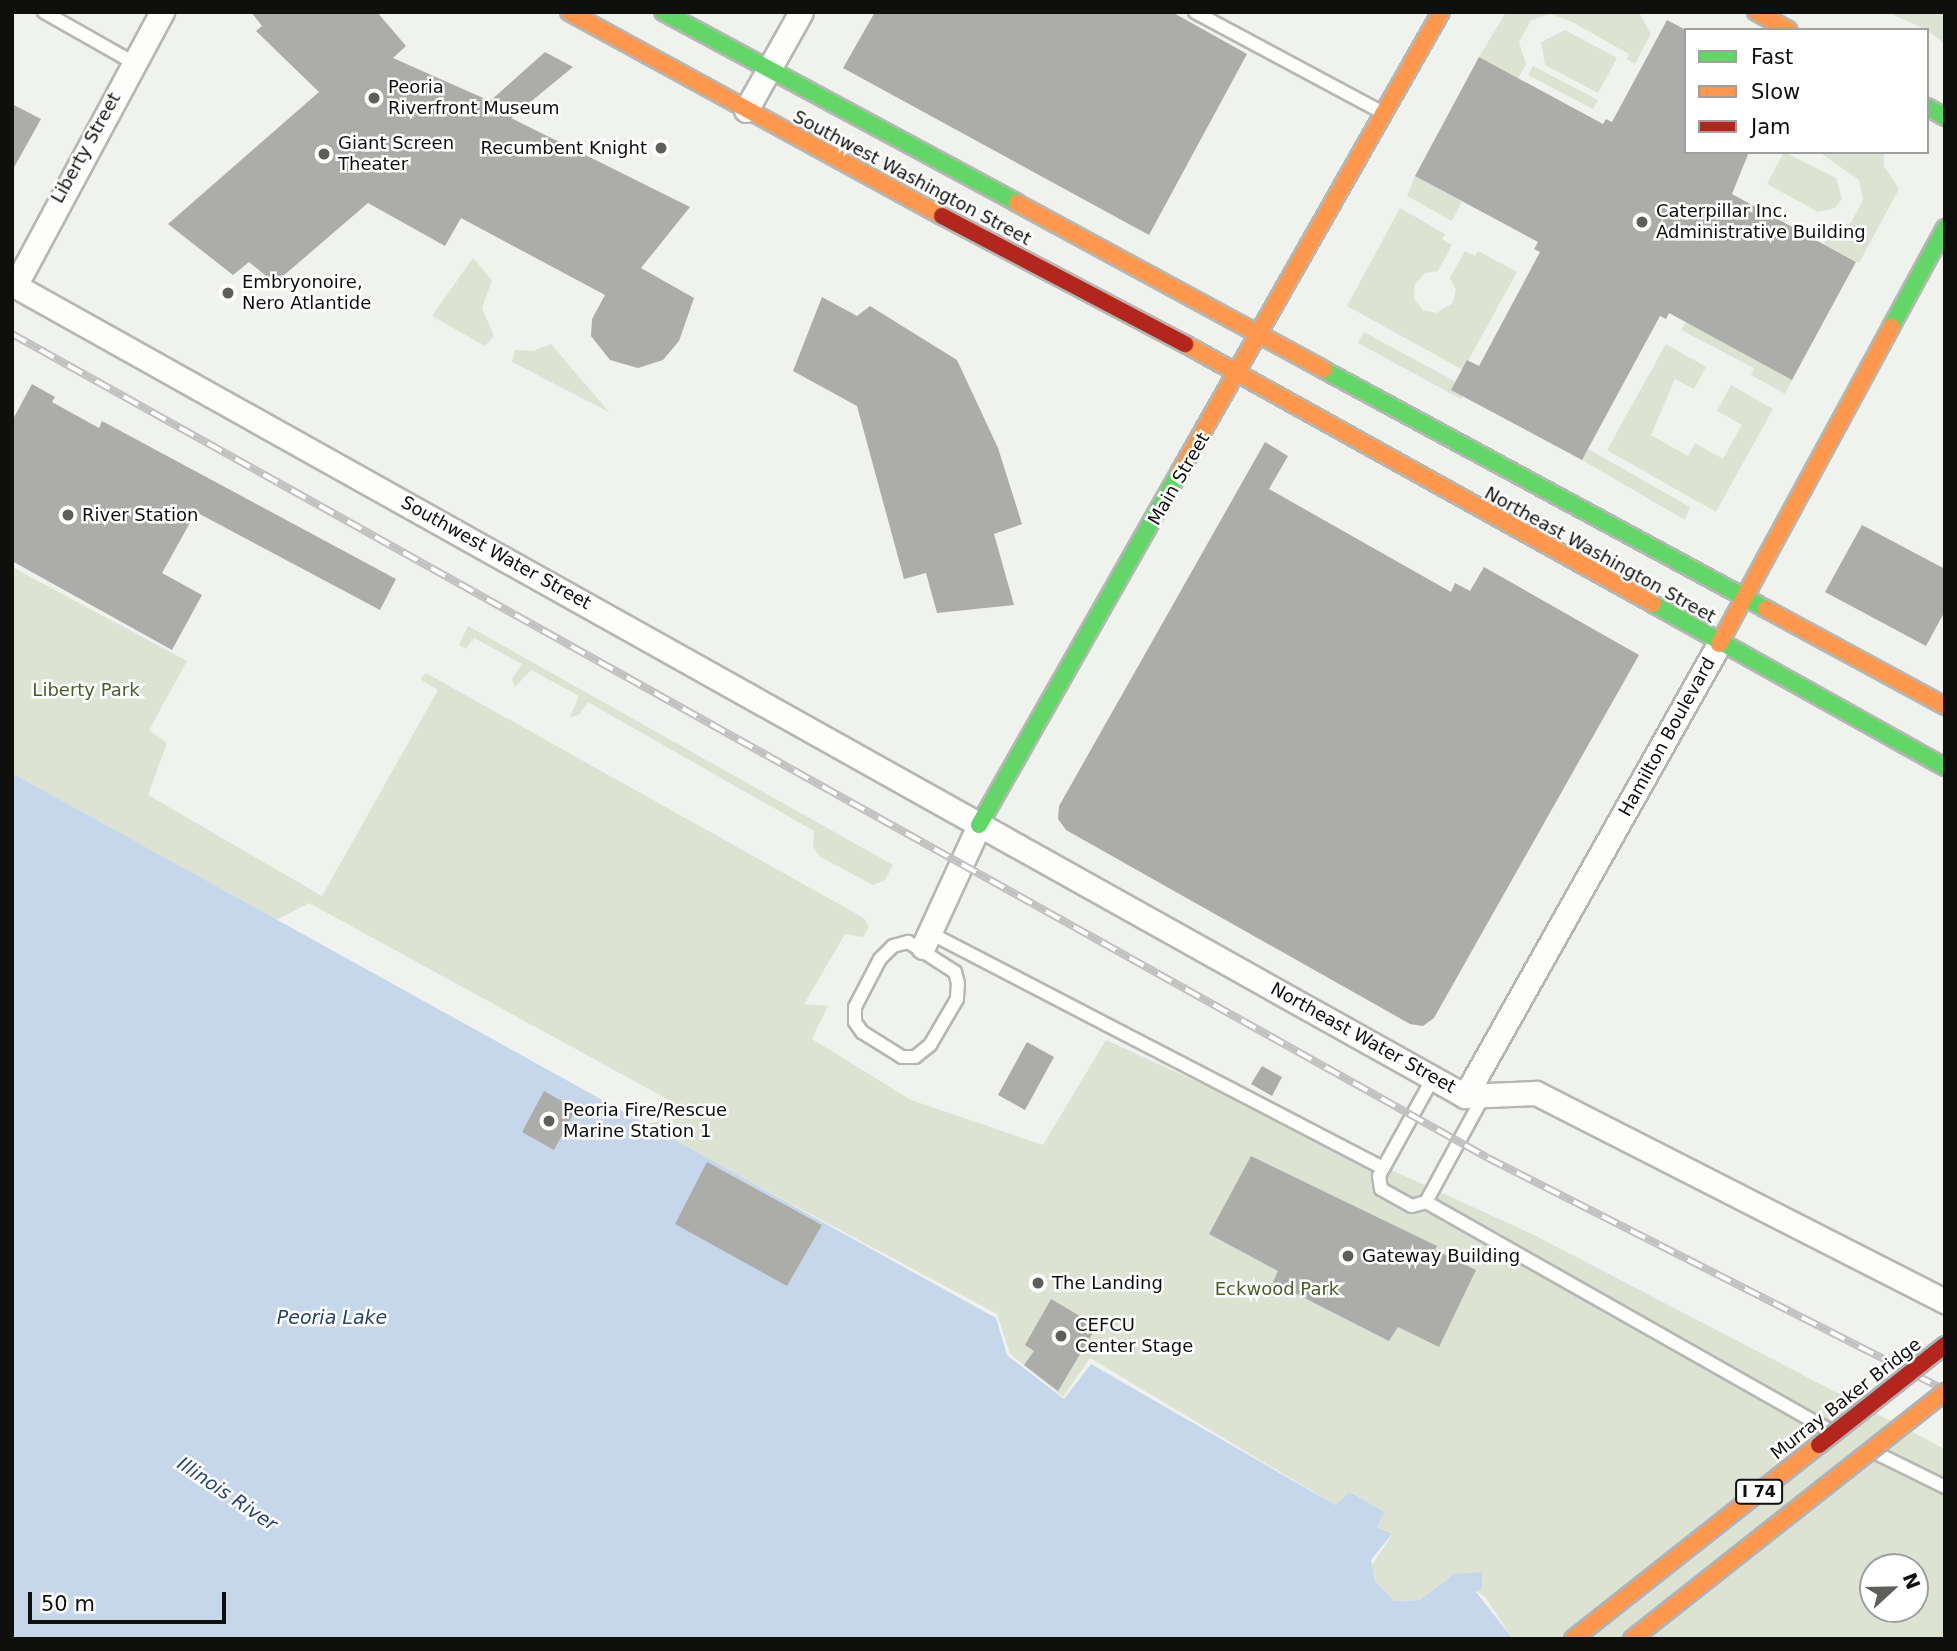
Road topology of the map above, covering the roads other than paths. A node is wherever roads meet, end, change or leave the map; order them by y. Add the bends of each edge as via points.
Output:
1 (44, 12) edge
2 (162, 12) edge
3 (569, 12) edge
4 (663, 12) edge
5 (801, 12) edge
6 (1195, 12) edge
7 (1441, 12) edge
8 (1756, 12) edge
9 (1784, 28) edge
10 (134, 62) junction
11 (768, 69) junction
12 (1929, 108) edge
13 (746, 110) junction
14 (1385, 114) junction
15 (1945, 117) edge
16 (1945, 228) edge
17 (14, 285) edge
18 (1262, 334) junction
19 (1240, 373) junction
20 (1744, 601) junction
21 (1719, 644) junction
22 (1945, 706) edge
23 (1945, 767) edge
24 (979, 825) junction
25 (926, 940) junction
26 (1433, 1078) junction
27 (1474, 1097) junction
28 (1383, 1168) junction
29 (1426, 1202) junction
30 (1945, 1301) edge
31 (1945, 1345) edge
32 (1945, 1392) edge
33 (1945, 1487) edge
34 (1573, 1639) edge
35 (1632, 1639) edge

1 - 10 lane
2 - 10 street, Liberty Street
3 - 13 main road, Southwest Washington Street
4 - 11 main road, Southwest Washington Street
5 - 11 street
6 - 14 lane
7 - 14 main road, Main Street
8 - 9 main road
10 - 17 street, Liberty Street
11 - 13 street
11 - 18 main road, Southwest Washington Street
12 - 15 main road
13 - 19 main road, Southwest Washington Street
14 - 18 main road, Main Street
16 - 20 main road, Hamilton Boulevard
17 - 24 street, Southwest Water Street
18 - 19 main road, Main Street
18 - 20 main road, Northeast Washington Street
19 - 21 main road, Northeast Washington Street
19 - 24 main road, Main Street
20 - 21 main road, Hamilton Boulevard
20 - 22 main road, Northeast Washington Street
21 - 23 main road, Northeast Washington Street
21 - 27 street, Hamilton Boulevard
24 - 25 street, Main Street
24 - 26 street, Northeast Water Street
25 - 25 lane via 893,946 880,959 855,1007 855,1023 862,1032 902,1057 915,1057 930,1045 957,999 955,972
25 - 28 lane
26 - 27 street, Northeast Water Street
26 - 28 lane
27 - 29 lane
27 - 30 street via 1508,1091 1536,1093
28 - 29 lane via 1381,1189 1412,1206
29 - 33 lane
31 - 34 main road, Murray Baker Bridge / I 74, bridge
32 - 35 main road, I 74, bridge

